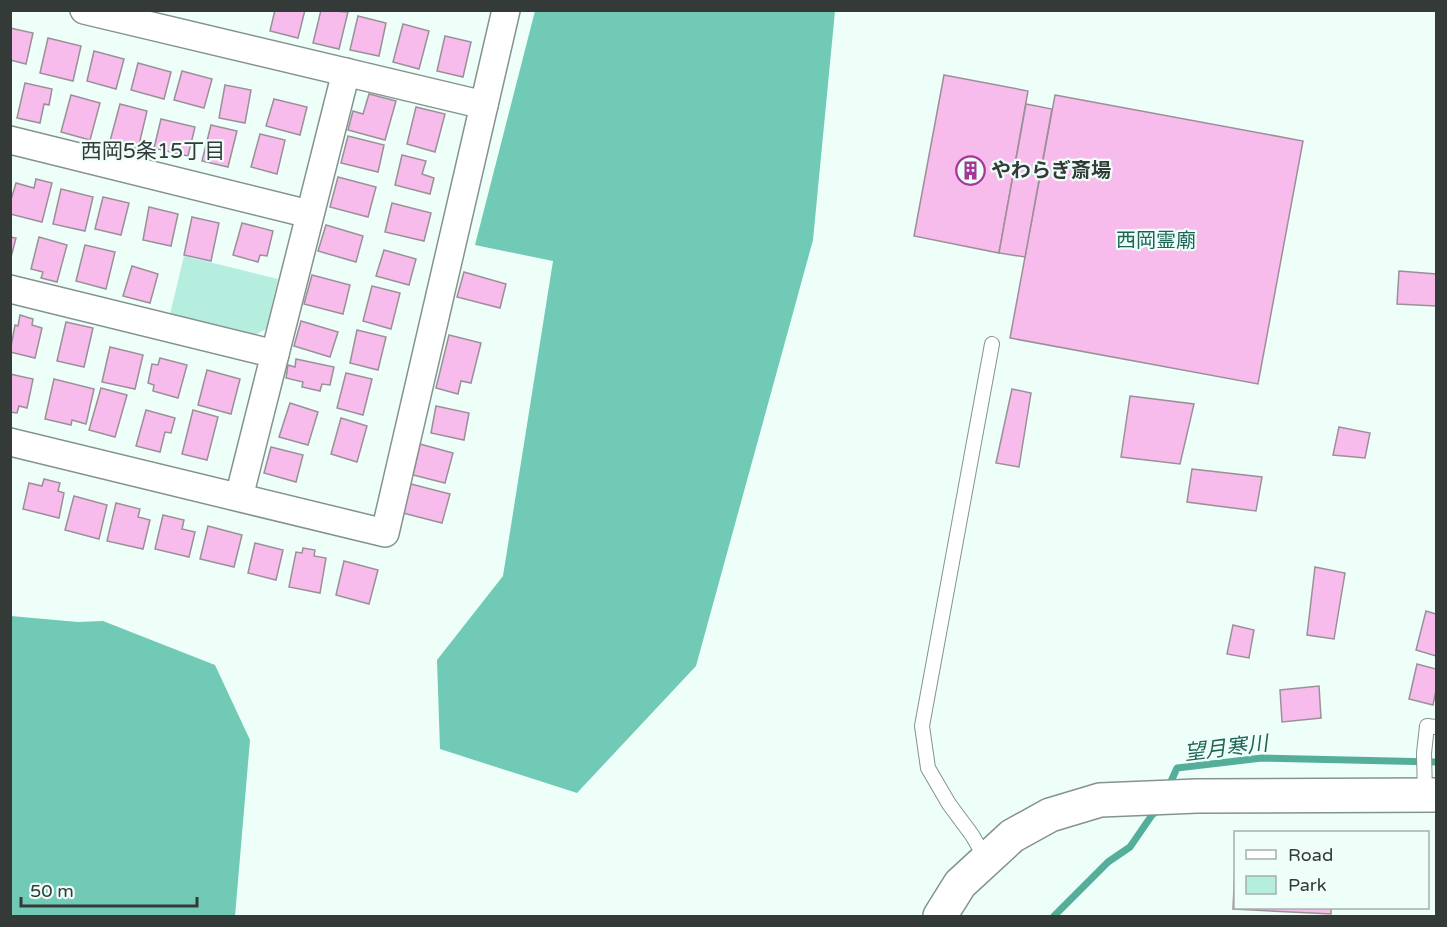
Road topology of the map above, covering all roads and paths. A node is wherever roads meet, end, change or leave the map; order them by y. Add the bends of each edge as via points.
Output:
1 (84, 10) edge
2 (506, 10) edge
3 (346, 72) junction
4 (484, 105) junction
5 (10, 140) edge
6 (309, 214) junction
7 (10, 289) edge
8 (992, 344) dead end
9 (275, 354) junction
10 (10, 442) edge
11 (239, 497) junction
12 (1437, 727) edge
13 (1429, 789) edge
14 (986, 860) junction
15 (940, 916) edge

1 - 3 street
2 - 4 street
3 - 4 street
3 - 6 street
4 - 11 street via 386,533
5 - 6 street
6 - 9 street
7 - 9 street
8 - 14 lane via 922,726 928,768
9 - 11 street
10 - 11 street
12 - 13 lane via 1427,726 1424,753
13 - 14 street via 1100,800 1050,815 1012,836
14 - 15 street via 960,884

